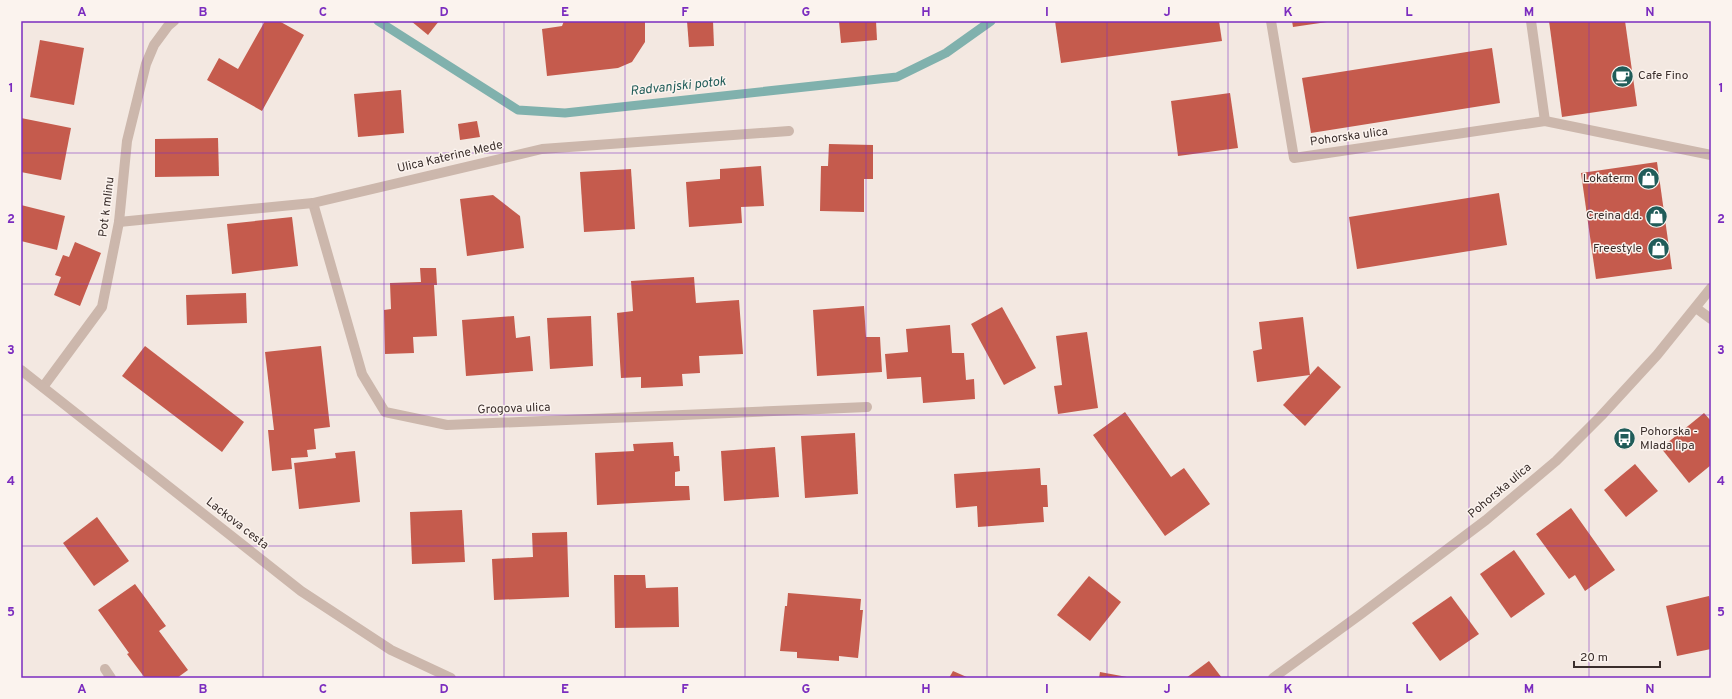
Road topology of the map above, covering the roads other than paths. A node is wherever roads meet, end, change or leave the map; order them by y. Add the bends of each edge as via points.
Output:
1 (174, 21) edge
2 (1271, 21) edge
3 (1531, 21) edge
4 (1545, 121) junction
5 (789, 131) dead end
6 (1711, 155) edge
7 (313, 203) junction
8 (119, 222) junction
9 (1711, 288) edge
10 (1696, 308) junction
11 (1711, 320) edge
12 (21, 370) edge
13 (43, 387) junction
14 (868, 407) dead end
15 (105, 669) dead end
16 (111, 678) edge
17 (451, 678) edge
18 (1273, 678) edge

1 - 8 street, Pot k mlinu via 154,44 146,64 127,141
2 - 4 street, Pohorska ulica via 1294,158
3 - 4 street
4 - 6 street, Pohorska ulica
5 - 7 street, Ulica Katerine Mede via 542,149
7 - 8 street, Ulica Katerine Mede
7 - 14 street, Grogova ulica via 362,374 385,412 446,425
8 - 13 street, Pot k mlinu via 102,307
9 - 10 street, Pohorska ulica
10 - 11 street
10 - 18 street, Pohorska ulica via 1657,355 1556,461 1486,520
12 - 13 street, Lackova cesta
13 - 17 street, Lackova cesta via 300,591 391,650
15 - 16 street

